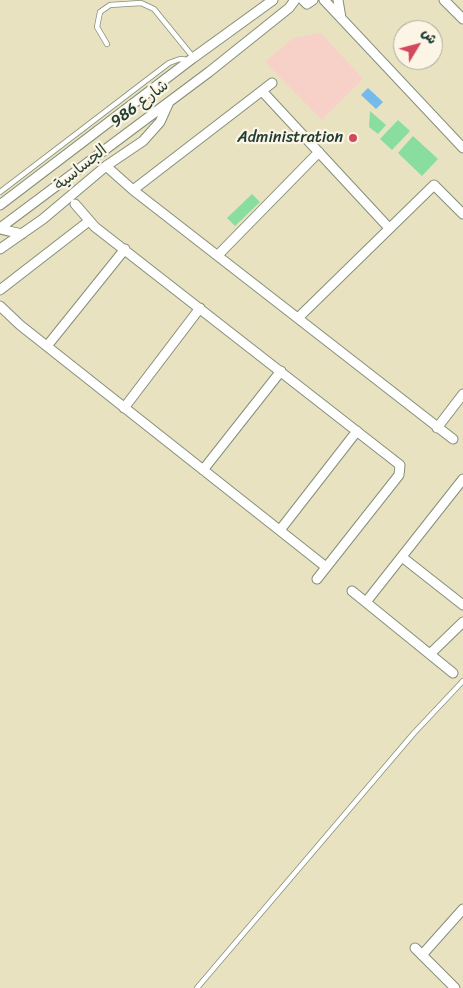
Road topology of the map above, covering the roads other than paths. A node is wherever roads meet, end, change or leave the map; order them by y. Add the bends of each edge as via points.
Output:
1 (266, 0) edge
2 (273, 0) edge
3 (296, 0) edge
4 (324, 0) edge
5 (338, 0) edge
6 (444, 0) edge
7 (261, 9) junction
8 (461, 13) edge
9 (342, 20) junction
10 (107, 44) dead end
11 (192, 59) junction
12 (272, 83) dead end
13 (262, 91) junction
14 (169, 101) junction
15 (463, 148) edge
16 (319, 152) junction
17 (106, 166) junction
18 (133, 190) junction
19 (0, 192) edge
20 (75, 204) dead end
21 (0, 205) edge
22 (463, 214) edge
23 (90, 221) junction
24 (389, 228) junction
25 (0, 229) edge
26 (22, 234) junction
27 (0, 249) edge
28 (125, 249) junction
29 (218, 254) junction
30 (0, 290) edge
31 (0, 306) edge
32 (200, 308) junction
33 (299, 317) junction
34 (47, 346) junction
35 (281, 372) junction
36 (463, 394) edge
37 (124, 408) junction
38 (437, 428) junction
39 (357, 431) junction
40 (453, 439) dead end
41 (203, 470) junction
42 (463, 479) edge
43 (280, 530) junction
44 (402, 557) junction
45 (326, 567) junction
46 (317, 579) dead end
47 (352, 591) dead end
48 (366, 602) junction
49 (463, 605) edge
50 (463, 622) edge
51 (430, 654) junction
52 (453, 673) dead end
53 (463, 680) edge
54 (462, 912) edge
55 (415, 948) dead end
56 (422, 956) junction
57 (197, 988) edge
58 (455, 988) edge

1 - 7 street
2 - 7 street, شارع 986
3 - 14 street, شارع 986
4 - 9 street
5 - 9 street
6 - 8 street
7 - 11 street, شارع 986
9 - 15 street
10 - 11 lane via 97,27 100,12 113,4 141,3 154,9
11 - 19 lane via 169,63
11 - 21 street, شارع 986
12 - 13 street
13 - 16 street
13 - 18 street
14 - 17 street, الجساسية via 150,135
14 - 25 street, شارع 986
16 - 24 street
16 - 29 street
17 - 18 street
17 - 26 street, الجساسية
18 - 29 street
20 - 23 street
22 - 24 street via 434,185
23 - 28 street
23 - 30 street
24 - 33 street
25 - 26 street
26 - 27 street, الجساسية
28 - 32 street
28 - 34 street
29 - 33 street
31 - 34 street
32 - 35 street
32 - 37 street
33 - 38 street
34 - 37 street
35 - 39 street
35 - 41 street
36 - 38 street
37 - 41 street
38 - 40 street
39 - 43 street
39 - 45 street via 400,465 401,470
41 - 43 street
42 - 44 street
43 - 45 street
44 - 48 street
44 - 49 street
45 - 46 street
47 - 48 street
48 - 51 street
50 - 51 street
51 - 52 street
53 - 57 lane
54 - 56 street
55 - 56 street
56 - 58 street

